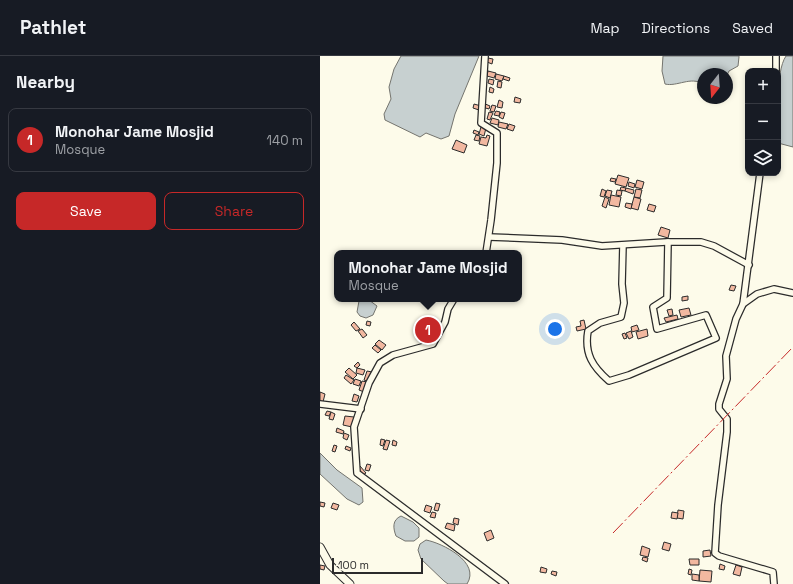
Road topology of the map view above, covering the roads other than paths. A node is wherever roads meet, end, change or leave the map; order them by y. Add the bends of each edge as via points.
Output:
1 (485, 56) edge
2 (776, 56) edge
3 (776, 68) edge
4 (760, 176) edge
5 (489, 237) junction
6 (668, 242) junction
7 (623, 245) junction
8 (487, 250) edge
9 (749, 264) junction
10 (793, 293) edge
11 (452, 302) edge
12 (743, 304) junction
13 (320, 404) edge
14 (360, 409) junction
15 (320, 547) edge
16 (350, 584) edge
17 (505, 584) edge
18 (774, 584) edge

1 - 5 street via 481,123 497,133 497,163
2 - 3 street
4 - 9 street
5 - 7 street via 562,240 602,246
5 - 8 street
6 - 7 street
6 - 7 street via 667,298 653,307 657,329 706,316 716,338 630,375 609,381 595,369 589,356 588,331 600,323 621,317 624,303
6 - 9 street via 701,242
9 - 12 street
10 - 12 street via 767,289
11 - 14 street via 433,344 393,355 380,363 369,383
12 - 18 street via 726,356 727,379 719,404 719,409 727,419 727,432 715,553 773,572
13 - 14 street
14 - 17 street via 354,427 357,473
15 - 16 street via 330,565

